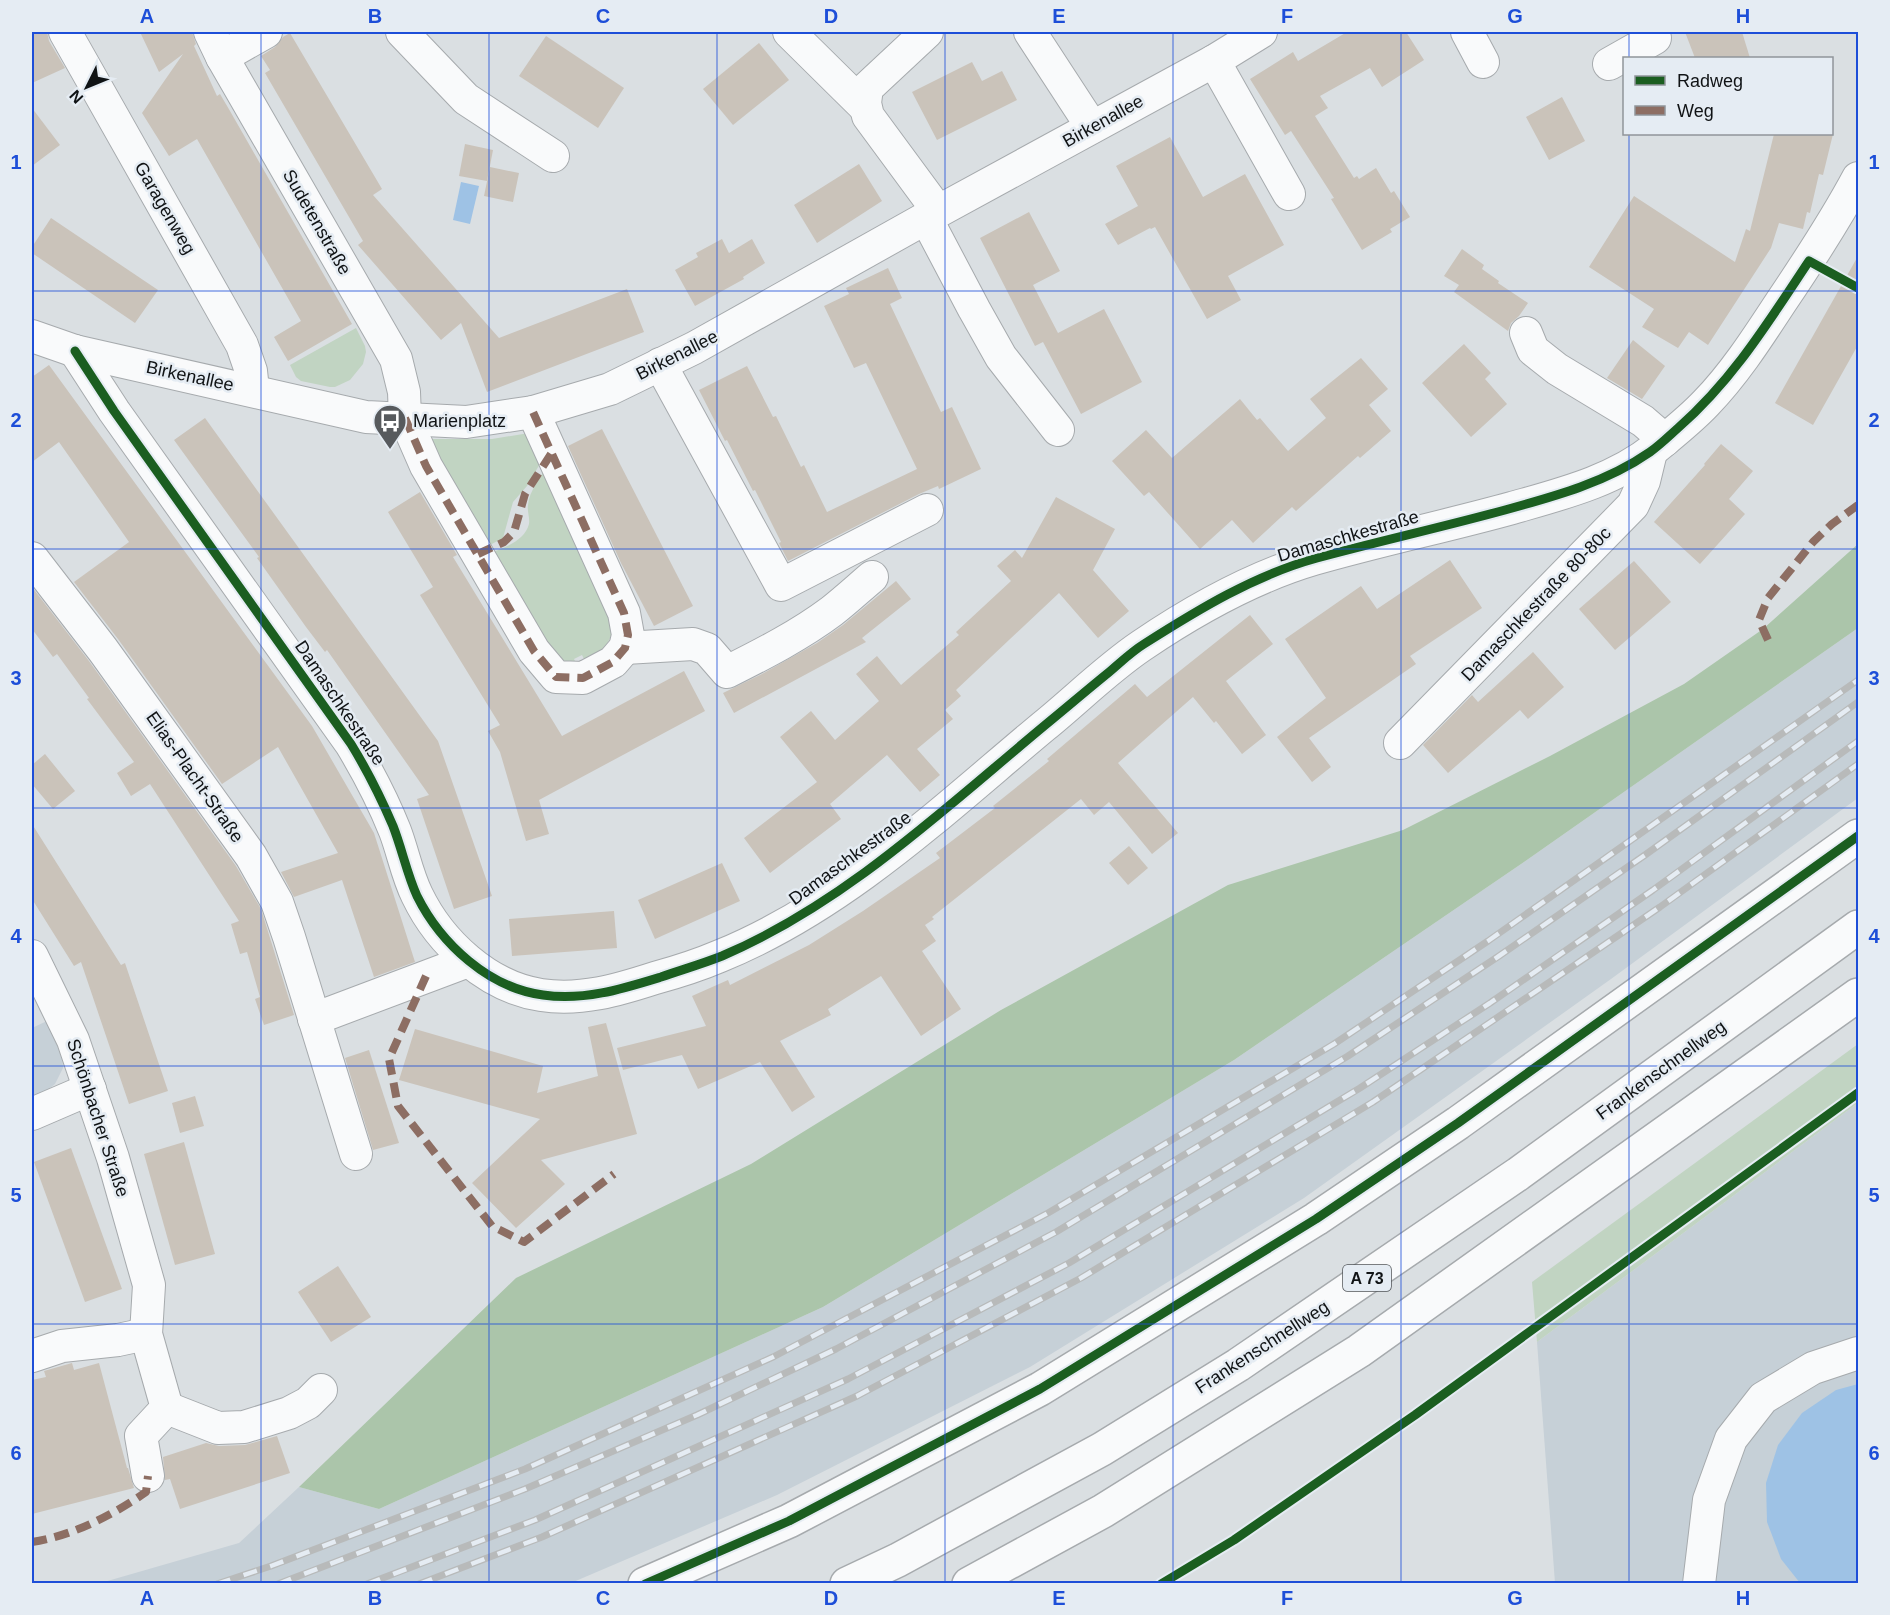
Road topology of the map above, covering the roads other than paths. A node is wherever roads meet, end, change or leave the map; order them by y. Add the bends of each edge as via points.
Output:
1 (65, 32) edge
2 (266, 32) edge
3 (402, 32) edge
4 (789, 32) edge
5 (927, 32) edge
6 (1030, 32) edge
7 (1261, 32) edge
8 (1467, 32) edge
9 (1653, 32) edge
10 (216, 44) edge
11 (1214, 61) junction
12 (1484, 62) dead end
13 (1610, 64) dead end
14 (866, 106) junction
15 (1092, 127) junction
16 (553, 156) dead end
17 (1858, 178) edge
18 (1289, 194) dead end
19 (932, 214) junction
20 (1526, 333) dead end
21 (32, 336) edge
22 (75, 351) junction
23 (660, 364) junction
24 (253, 390) junction
25 (533, 412) junction
26 (405, 418) junction
27 (1058, 430) dead end
28 (1658, 446) junction
29 (927, 510) dead end
30 (32, 558) edge
31 (872, 577) dead end
32 (625, 648) junction
33 (1400, 743) dead end
34 (1858, 836) edge
35 (1858, 927) edge
36 (32, 956) edge
37 (468, 960) junction
38 (1858, 995) edge
39 (314, 1019) junction
40 (90, 1089) junction
41 (32, 1114) edge
42 (356, 1154) dead end
43 (146, 1334) junction
44 (1858, 1353) edge
45 (32, 1356) edge
46 (321, 1390) dead end
47 (167, 1408) junction
48 (148, 1476) dead end
49 (645, 1584) edge
50 (847, 1584) edge
51 (969, 1584) edge
52 (1699, 1584) edge

1 - 24 street, Garagenweg via 242,345
2 - 10 street
3 - 16 street via 466,99
4 - 14 street
5 - 14 street via 867,88
6 - 15 street
7 - 11 street, Birkenallee
8 - 12 street
9 - 13 street via 1655,38
10 - 26 street, Sudetenstraße via 396,359
11 - 15 street, Birkenallee
11 - 18 street
14 - 19 street via 868,116
15 - 19 street, Birkenallee
17 - 28 street, Damaschkestraße via 1809,261 1730,376
19 - 23 street, Birkenallee
19 - 27 street via 974,309 1001,357
20 - 28 street via 1533,350 1557,369 1643,421
21 - 22 street, Birkenallee
22 - 24 street, Birkenallee
22 - 37 street, Damaschkestraße via 351,744 394,829 416,894 445,936
23 - 25 street, Birkenallee via 610,388
23 - 29 street via 781,585
24 - 26 street, Birkenallee via 366,417
25 - 26 street, Birkenallee via 466,422
25 - 32 street via 624,613 628,635
26 - 32 street via 426,466 534,651 556,677 583,678 613,662
28 - 33 street, Damaschkestraße 80-80c via 1633,505
28 - 37 street, Damaschkestraße via 1604,478 1565,493 1312,559 1254,581 1206,606 1139,648 893,851 788,922 722,956 609,993 576,997 528,992 484,974
30 - 39 street, Elias-Placht-Straße via 179,753 264,878 277,902
31 - 32 street via 832,611 727,672 707,648 693,644
34 - 49 main road via 1439,1136 1316,1219 1040,1389 789,1521
35 - 50 main road, Frankenschnellweg / A 73 via 1518,1174 1238,1365 1102,1449
36 - 40 street, Schönbacher Straße via 73,1040
37 - 39 street
38 - 51 main road via 1359,1351 1103,1511
39 - 42 street, Elias-Placht-Straße
40 - 41 street
40 - 43 street, Schönbacher Straße via 149,1285
43 - 45 street via 62,1346
43 - 47 street, Schönbacher Straße
44 - 52 street via 1813,1368 1763,1398 1731,1438 1709,1500
46 - 47 street via 290,1413 243,1427 218,1428
47 - 48 street via 141,1436

